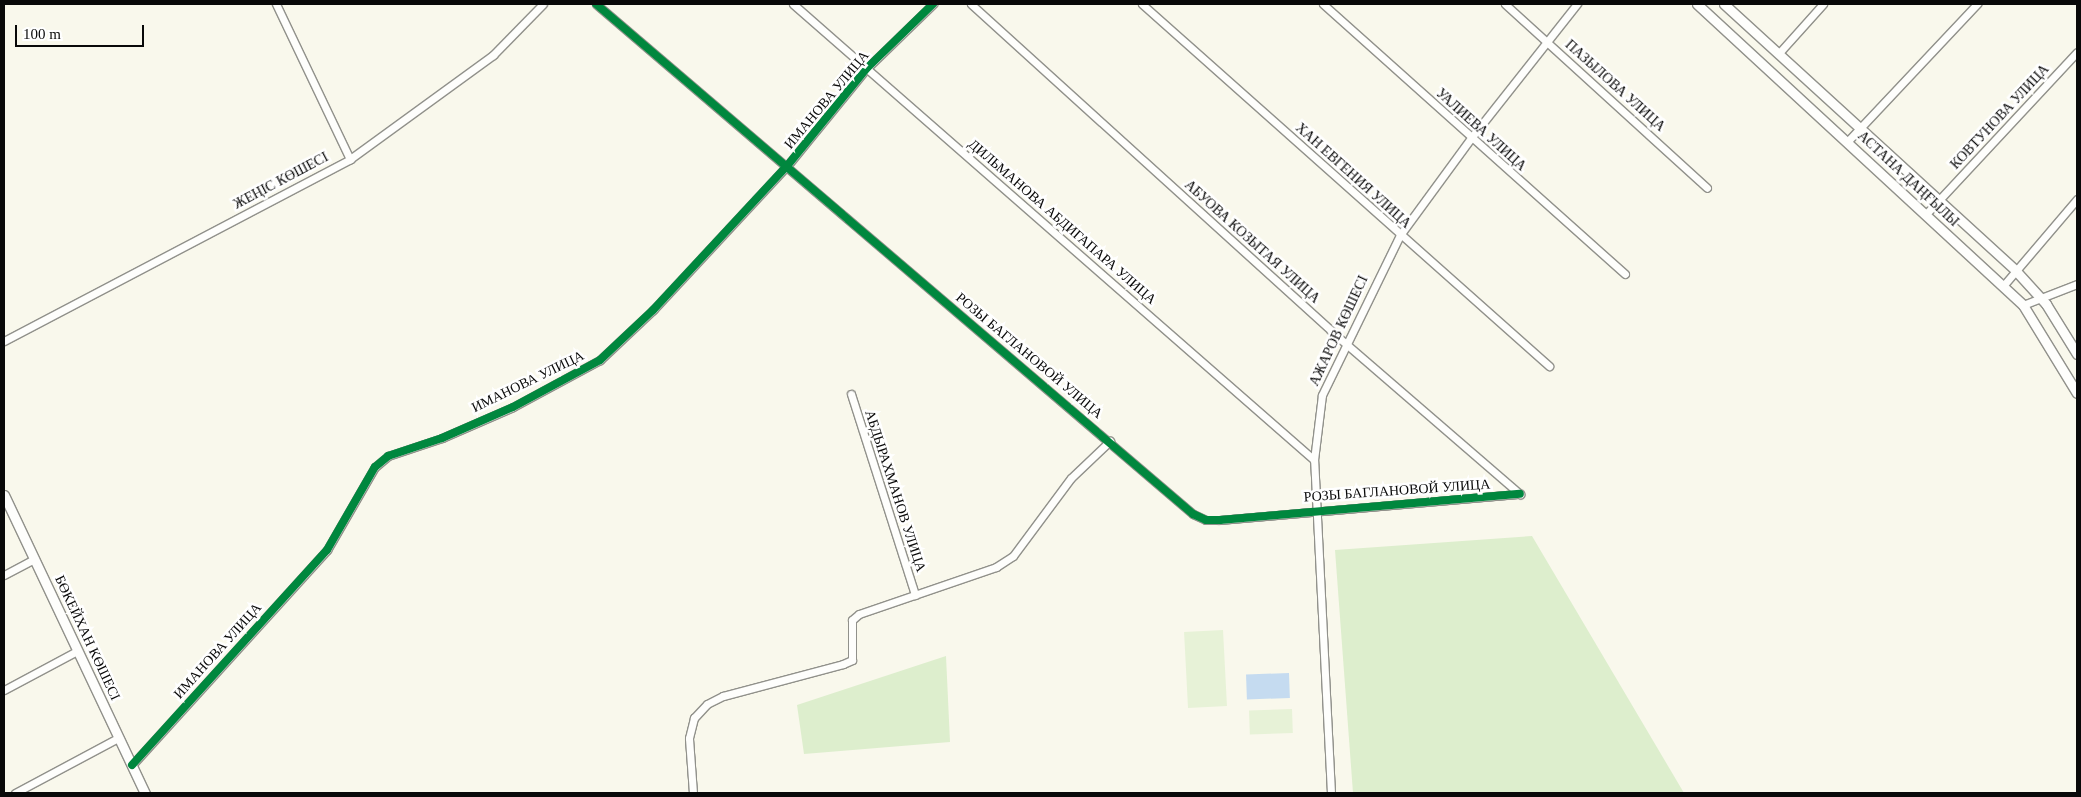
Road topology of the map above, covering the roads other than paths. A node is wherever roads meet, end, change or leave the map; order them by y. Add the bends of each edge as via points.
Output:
1 (276, 4) edge
2 (543, 4) edge
3 (596, 4) edge
4 (793, 4) edge
5 (934, 4) edge
6 (971, 4) edge
7 (1142, 4) edge
8 (1323, 4) edge
9 (1505, 4) edge
10 (1577, 4) edge
11 (1697, 4) edge
12 (1724, 4) edge
13 (1823, 4) edge
14 (1977, 4) edge
15 (1547, 41) junction
16 (2077, 52) edge
17 (1779, 53) junction
18 (867, 68) junction
19 (1861, 128) junction
20 (1471, 138) junction
21 (1847, 142) junction
22 (350, 159) junction
23 (787, 166) junction
24 (1707, 188) dead end
25 (2077, 199) edge
26 (1940, 200) junction
27 (1926, 214) junction
28 (1400, 235) junction
29 (2016, 271) junction
30 (1625, 274) dead end
31 (2077, 284) edge
32 (2003, 286) junction
33 (2041, 298) junction
34 (2024, 305) junction
35 (4, 341) edge
36 (1345, 342) junction
37 (2077, 354) edge
38 (1549, 366) dead end
39 (2077, 393) edge
40 (851, 394) dead end
41 (1110, 441) junction
42 (1314, 460) junction
43 (1520, 494) joint
44 (4, 495) edge
45 (1318, 509) junction
46 (34, 559) junction
47 (4, 575) edge
48 (915, 595) junction
49 (78, 651) junction
50 (4, 690) edge
51 (118, 738) junction
52 (132, 766) junction
53 (15, 793) edge
54 (145, 793) edge
55 (693, 793) edge
56 (1331, 793) edge

1 - 22 street
2 - 22 street, ЖЕҢІС КӨШЕСІ via 493,55
3 - 23 street, РОЗЫ БАГЛАНОВОЙ УЛИЦА
4 - 18 street, ДИЛЬМАНОВА АБДИГАПАРА УЛИЦА
5 - 18 street, ИМАНОВА УЛИЦА
6 - 36 street, АБУОВА КОЗЫТАЯ УЛИЦА
7 - 28 street, ХАН ЕВГЕНИЯ УЛИЦА
8 - 20 street, УАЛИЕВА УЛИЦА
9 - 15 street, ПАЗЫЛОВА УЛИЦА
10 - 15 street, АЖАРОВ КӨШЕСІ
11 - 21 street, АСТАНА ДАҢҒЫЛЫ
12 - 17 street, АСТАНА ДАҢҒЫЛЫ
13 - 17 street
14 - 19 street
15 - 20 street, АЖАРОВ КӨШЕСІ
15 - 24 street, ПАЗЫЛОВА УЛИЦА
16 - 26 street, КОВТУНОВА УЛИЦА
17 - 19 street, АСТАНА ДАҢҒЫЛЫ
18 - 23 street, ИМАНОВА УЛИЦА
18 - 42 street, ДИЛЬМАНОВА АБДИГАПАРА УЛИЦА
19 - 21 street
19 - 26 street, АСТАНА ДАҢҒЫЛЫ
20 - 28 street, АЖАРОВ КӨШЕСІ
20 - 30 street, УАЛИЕВА УЛИЦА
21 - 27 street, АСТАНА ДАҢҒЫЛЫ
22 - 35 street, ЖЕҢІС КӨШЕСІ
23 - 41 street, РОЗЫ БАГЛАНОВОЙ УЛИЦА
23 - 52 street, ИМАНОВА УЛИЦА via 653,310 600,360 513,407 388,456 375,467 327,550
25 - 29 street
26 - 27 street, КОВТУНОВА УЛИЦА
26 - 29 street, АСТАНА ДАҢҒЫЛЫ
27 - 32 street, АСТАНА ДАҢҒЫЛЫ
28 - 36 street, АЖАРОВ КӨШЕСІ
28 - 38 street, ХАН ЕВГЕНИЯ УЛИЦА
29 - 32 street
29 - 33 street, АСТАНА ДАҢҒЫЛЫ
31 - 33 street
32 - 34 street, АСТАНА ДАҢҒЫЛЫ
33 - 34 street
33 - 37 street, АСТАНА ДАҢҒЫЛЫ
34 - 39 street, АСТАНА ДАҢҒЫЛЫ
36 - 42 street, АЖАРОВ КӨШЕСІ via 1322,395
36 - 43 street, АБУОВА КОЗЫТАЯ УЛИЦА
40 - 48 street, АБДЫРАХМАНОВ УЛИЦА
41 - 45 street, РОЗЫ БАГЛАНОВОЙ УЛИЦА via 1193,514 1206,520
41 - 48 street, АБДЫРАХМАНОВ УЛИЦА via 1071,478 1012,556 996,567
42 - 45 street, АЖАРОВ КӨШЕСІ
43 - 45 street, РОЗЫ БАГЛАНОВОЙ УЛИЦА
44 - 46 street, БӨКЕЙХАН КӨШЕСІ
45 - 56 street, АЖАРОВ КӨШЕСІ
46 - 47 street
46 - 49 street, БӨКЕЙХАН КӨШЕСІ
48 - 55 street, АБДЫРАХМАНОВ УЛИЦА via 858,614 852,620 852,660 723,696 707,704 694,718 689,738
49 - 50 street
49 - 51 street, БӨКЕЙХАН КӨШЕСІ
51 - 52 street, БӨКЕЙХАН КӨШЕСІ
51 - 53 street
52 - 54 street, БӨКЕЙХАН КӨШЕСІ

